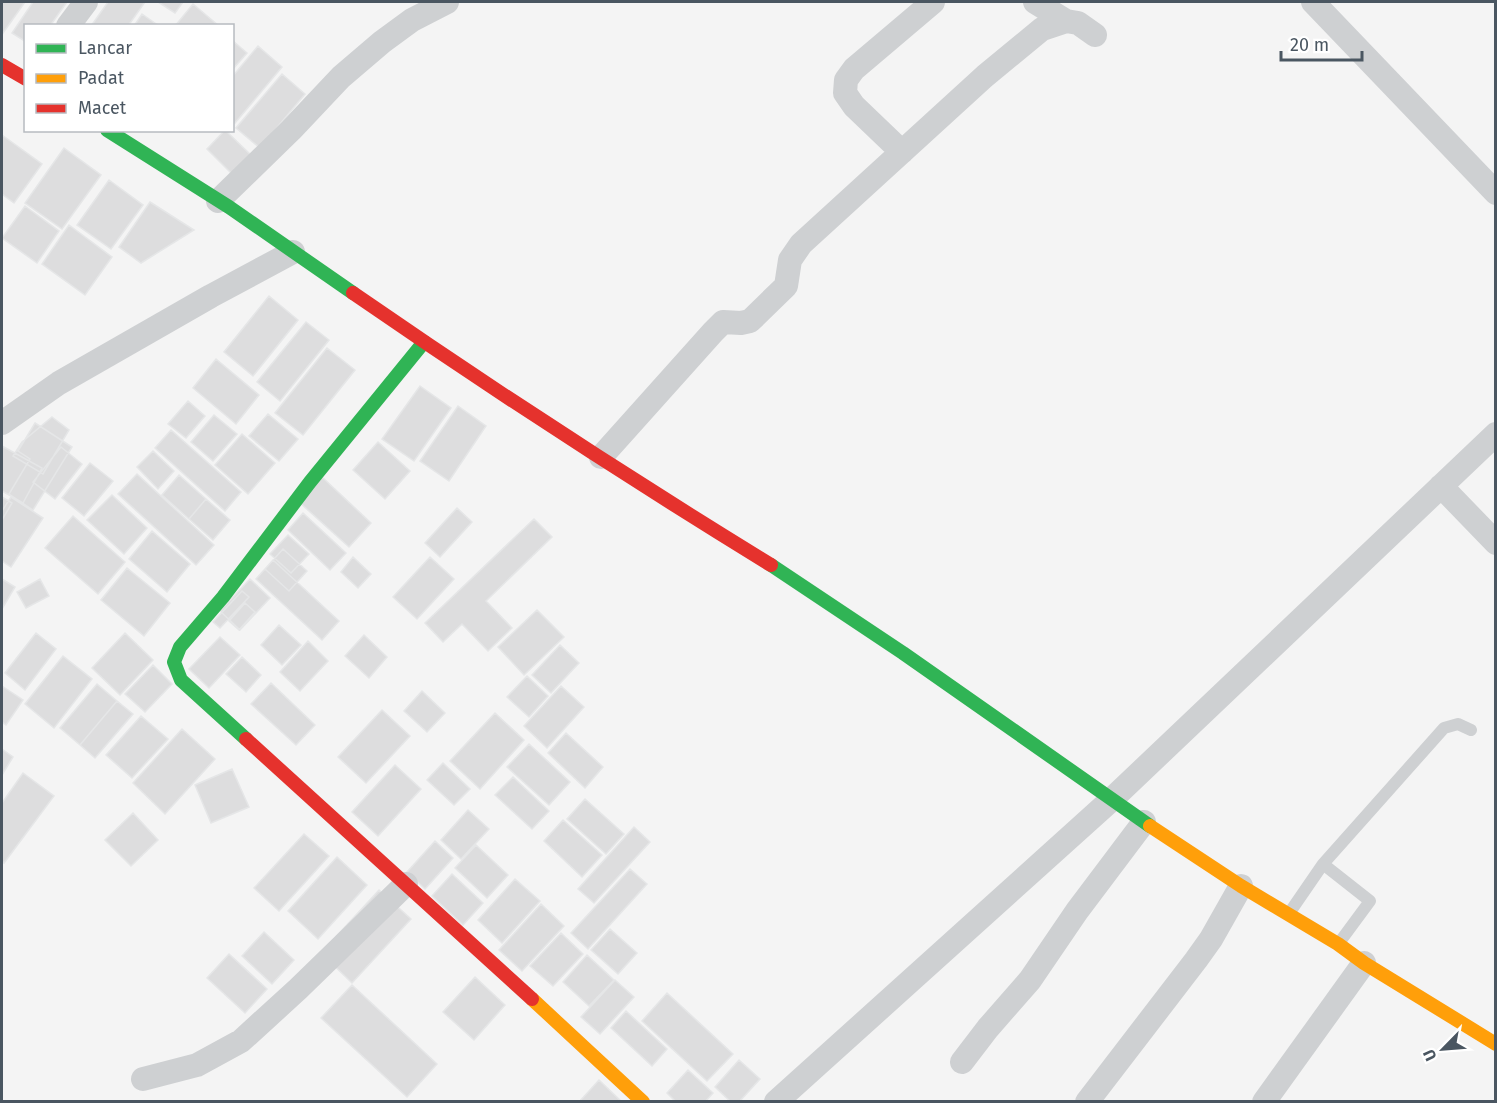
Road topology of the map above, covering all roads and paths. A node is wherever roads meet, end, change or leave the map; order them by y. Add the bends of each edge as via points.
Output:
1 (86, 2) edge
2 (447, 2) edge
3 (933, 2) edge
4 (1035, 2) edge
5 (1313, 2) edge
6 (1066, 21) junction
7 (70, 24) edge
8 (1095, 35) dead end
9 (2, 64) edge
10 (24, 78) edge
11 (110, 132) edge
12 (902, 152) junction
13 (1496, 193) edge
14 (224, 204) junction
15 (293, 252) junction
16 (424, 342) junction
17 (4, 415) edge
18 (1496, 434) edge
19 (601, 457) junction
20 (1441, 486) junction
21 (1496, 543) edge
22 (1471, 730) dead end
23 (1111, 800) junction
24 (1144, 822) junction
25 (1323, 864) junction
26 (406, 884) junction
27 (1241, 886) junction
28 (1288, 915) junction
29 (1338, 944) junction
30 (1364, 963) junction
31 (1496, 1044) edge
32 (962, 1062) dead end
33 (143, 1079) dead end
34 (643, 1101) edge
35 (776, 1101) edge
36 (1087, 1101) edge
37 (1264, 1101) edge

1 - 7 street
2 - 14 street via 412,20 341,77
3 - 12 street via 846,80 845,93 855,106
4 - 6 street
5 - 13 street
6 - 8 street via 1078,23
6 - 12 street via 1042,29 1024,43
9 - 10 main road
11 - 14 main road
12 - 19 street via 801,244 790,260 786,286 750,321 723,322
14 - 15 main road
15 - 16 main road
15 - 17 street
16 - 19 main road
16 - 26 main road via 180,647 174,662 181,680
18 - 20 street
19 - 23 main road via 903,653
20 - 21 street
20 - 23 street
22 - 25 lane via 1458,724 1444,728
23 - 24 main road
23 - 35 street
24 - 27 main road
24 - 32 street via 1030,980
25 - 28 lane
25 - 29 lane via 1370,901
26 - 33 street via 241,1041 197,1065
26 - 34 main road
27 - 28 main road
27 - 36 street via 1196,960
28 - 29 main road
29 - 30 main road
30 - 31 main road
30 - 37 street

